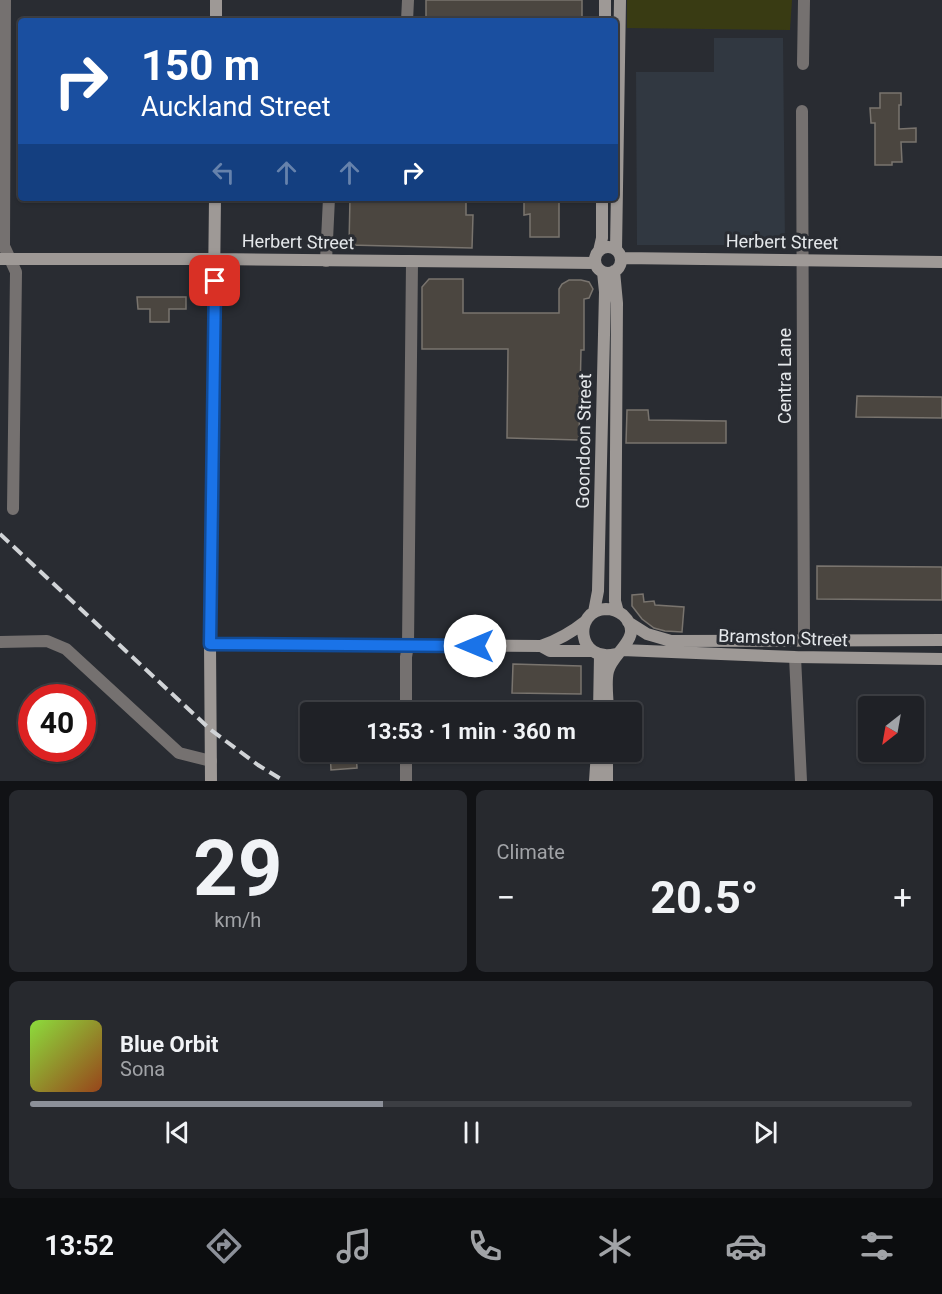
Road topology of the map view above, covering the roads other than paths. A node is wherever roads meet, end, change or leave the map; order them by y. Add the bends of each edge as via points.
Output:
1 (5, 0) edge
2 (216, 0) edge
3 (408, 0) edge
4 (605, 0) edge
5 (620, 0) edge
6 (804, 0) edge
7 (216, 18) edge
8 (407, 18) edge
9 (605, 18) edge
10 (803, 63) dead end
11 (802, 111) dead end
12 (216, 201) edge
13 (329, 201) edge
14 (602, 201) edge
15 (599, 251) junction
16 (619, 254) junction
17 (4, 258) edge
18 (215, 259) junction
19 (803, 260) junction
20 (327, 261) junction
21 (412, 262) junction
22 (942, 262) edge
23 (604, 269) junction
24 (13, 509) dead end
25 (618, 612) junction
26 (590, 616) junction
27 (628, 622) junction
28 (942, 640) edge
29 (804, 641) junction
30 (0, 642) edge
31 (210, 644) junction
32 (408, 645) junction
33 (541, 646) junction
34 (619, 652) junction
35 (596, 653) junction
36 (795, 657) junction
37 (942, 659) edge
38 (406, 702) edge
39 (598, 702) edge
40 (608, 702) edge
41 (211, 761) junction
42 (406, 762) edge
43 (596, 762) edge
44 (607, 762) edge
45 (211, 781) edge
46 (406, 781) edge
47 (595, 781) edge
48 (607, 781) edge
49 (801, 781) edge

1 - 17 street
2 - 7 street
3 - 8 street
4 - 9 street
5 - 16 street
6 - 10 street
11 - 19 street, Centra Lane
12 - 18 street
13 - 20 street
14 - 15 street
15 - 16 street via 608,247
15 - 23 street via 595,259
16 - 19 street, Herbert Street
16 - 23 street via 620,266
17 - 18 street, Herbert Street
17 - 24 street via 16,272
18 - 20 street, Herbert Street
18 - 31 street
19 - 22 street, Herbert Street
19 - 29 street, Centra Lane
20 - 21 street, Herbert Street
21 - 23 street, Herbert Street
21 - 32 street
23 - 25 street, Goondoon Street via 617,303
23 - 26 street, Goondoon Street via 599,579
25 - 26 street via 602,609
25 - 27 street
26 - 33 street via 572,633
26 - 35 street via 583,627 584,640
27 - 29 street, Bramston Street via 647,634 671,641
27 - 34 street via 630,634
28 - 29 street, Bramston Street
30 - 41 street via 47,642 66,649 179,753
31 - 32 street
31 - 41 street
32 - 33 street
32 - 38 street
33 - 35 street via 550,651
34 - 35 street
34 - 36 street, Bramston Street
34 - 40 street via 608,671
35 - 39 street
36 - 37 street, Bramston Street
36 - 49 street
41 - 45 street
42 - 46 street
43 - 47 street
44 - 48 street

